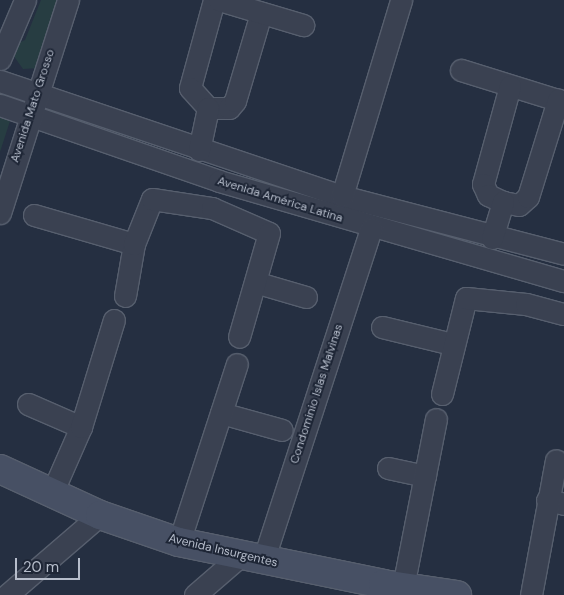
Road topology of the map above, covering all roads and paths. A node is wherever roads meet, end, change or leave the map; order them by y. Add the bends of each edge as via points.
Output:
1 (25, 0) edge
2 (68, 0) edge
3 (214, 0) edge
4 (219, 0) edge
5 (401, 0) edge
6 (261, 13) junction
7 (303, 25) dead end
8 (0, 59) edge
9 (462, 70) dead end
10 (0, 81) edge
11 (510, 86) junction
12 (37, 93) junction
13 (561, 101) edge
14 (0, 105) edge
15 (208, 108) junction
16 (30, 115) junction
17 (199, 150) junction
18 (216, 193) junction
19 (342, 196) junction
20 (503, 202) junction
21 (0, 213) edge
22 (34, 215) dead end
23 (371, 228) junction
24 (492, 238) junction
25 (134, 244) junction
26 (564, 254) edge
27 (536, 273) junction
28 (564, 281) edge
29 (258, 283) junction
30 (125, 296) dead end
31 (306, 297) dead end
32 (526, 304) junction
33 (564, 314) edge
34 (114, 320) dead end
35 (382, 327) dead end
36 (239, 337) dead end
37 (452, 344) junction
38 (237, 364) dead end
39 (442, 394) dead end
40 (28, 404) dead end
41 (221, 413) junction
42 (436, 419) dead end
43 (81, 427) junction
44 (282, 430) dead end
45 (556, 460) dead end
46 (388, 468) dead end
47 (0, 470) edge
48 (425, 476) junction
49 (52, 493) junction
50 (555, 502) edge
51 (100, 515) junction
52 (179, 542) junction
53 (252, 558) junction
54 (389, 589) edge
55 (17, 592) edge
56 (195, 595) edge
57 (457, 595) edge
58 (531, 595) edge

1 - 8 street
2 - 12 street, Avenida Mato Grosso
3 - 15 street via 190,88
4 - 6 street
5 - 19 street
6 - 7 street
6 - 15 street via 235,100 229,108
9 - 11 street
10 - 12 street, Avenida América Latina
11 - 13 street
11 - 20 street via 483,184 488,195
12 - 16 street, Avenida Mato Grosso
12 - 17 street, Avenida América Latina
13 - 20 street via 528,197 519,205
14 - 16 street, Avenida América Latina
15 - 17 street
16 - 18 street, Avenida América Latina
16 - 21 street, Avenida Mato Grosso
17 - 19 street, Avenida América Latina
18 - 23 street, Avenida América Latina
18 - 25 street via 152,199
18 - 29 street via 269,233
19 - 24 street, Avenida América Latina
20 - 24 street
22 - 25 street
23 - 27 street, Avenida América Latina
23 - 53 street, Condominio Islas Malvinas
24 - 26 street, Avenida América Latina
25 - 30 street
27 - 28 street, Avenida América Latina
27 - 32 street
29 - 31 street
29 - 36 street
32 - 33 street
32 - 37 street via 466,298
34 - 43 street
35 - 37 street
37 - 39 street
38 - 41 street
40 - 43 street
41 - 44 street
41 - 52 street
42 - 48 street
43 - 49 street
45 - 50 street
46 - 48 street
47 - 49 main road, Avenida Insurgentes
48 - 54 street
49 - 51 main road, Avenida Insurgentes
50 - 58 street
51 - 52 main road, Avenida Insurgentes
51 - 55 street
52 - 53 main road, Avenida Insurgentes
53 - 54 main road, Avenida Insurgentes
53 - 56 street
54 - 57 main road, Avenida Insurgentes

